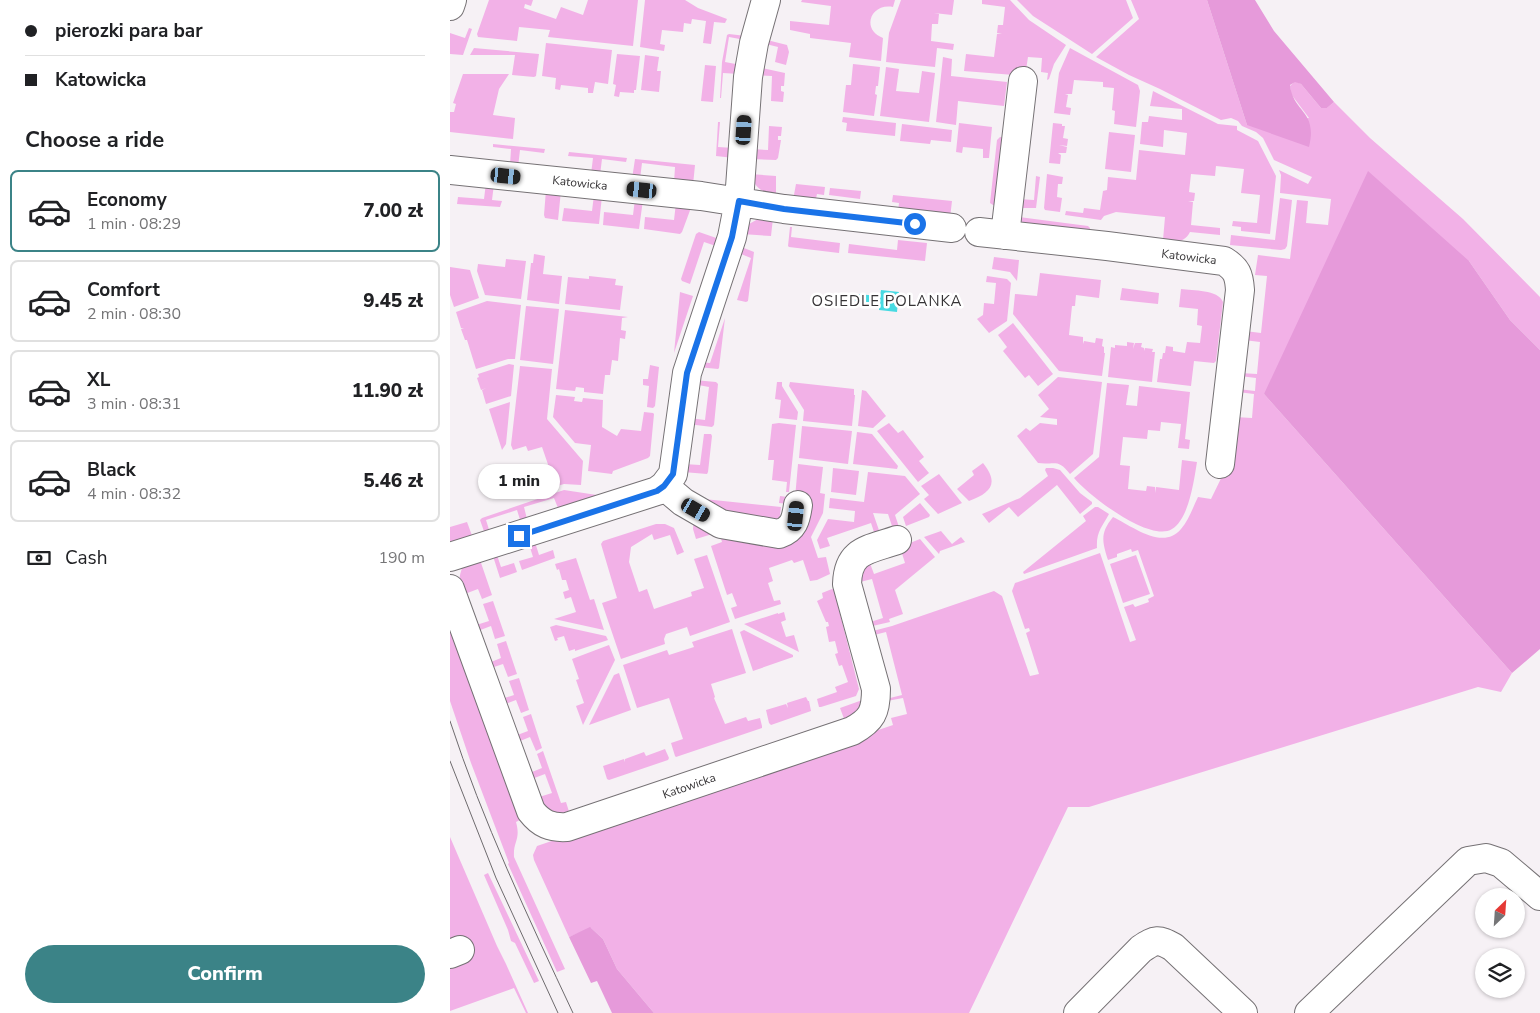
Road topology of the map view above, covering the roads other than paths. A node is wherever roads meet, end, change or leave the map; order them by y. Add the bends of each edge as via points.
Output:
1 (452, 0) edge
2 (766, 0) edge
3 (450, 6) edge
4 (1023, 81) dead end
5 (450, 170) edge
6 (739, 201) junction
7 (952, 228) dead end
8 (1220, 464) dead end
9 (664, 486) junction
10 (798, 505) dead end
11 (897, 540) dead end
12 (450, 558) edge
13 (450, 588) edge
14 (1540, 896) edge
15 (1078, 1013) edge
16 (1243, 1013) edge
17 (1309, 1013) edge

1 - 3 street
2 - 6 street via 748,78
4 - 8 street, Katowicka via 992,233 1224,261 1237,271 1240,290
5 - 6 street, Katowicka
6 - 7 street, Katowicka
6 - 9 street via 732,237 687,373 673,474
9 - 10 street via 721,524 779,534 794,524
9 - 12 street via 657,491
11 - 13 street, Katowicka via 858,554 848,572 847,584 876,689 876,702 866,724 567,827 548,826 531,811
14 - 17 street via 1501,863 1486,858 1468,861
15 - 16 street via 1141,949 1161,940 1173,947

